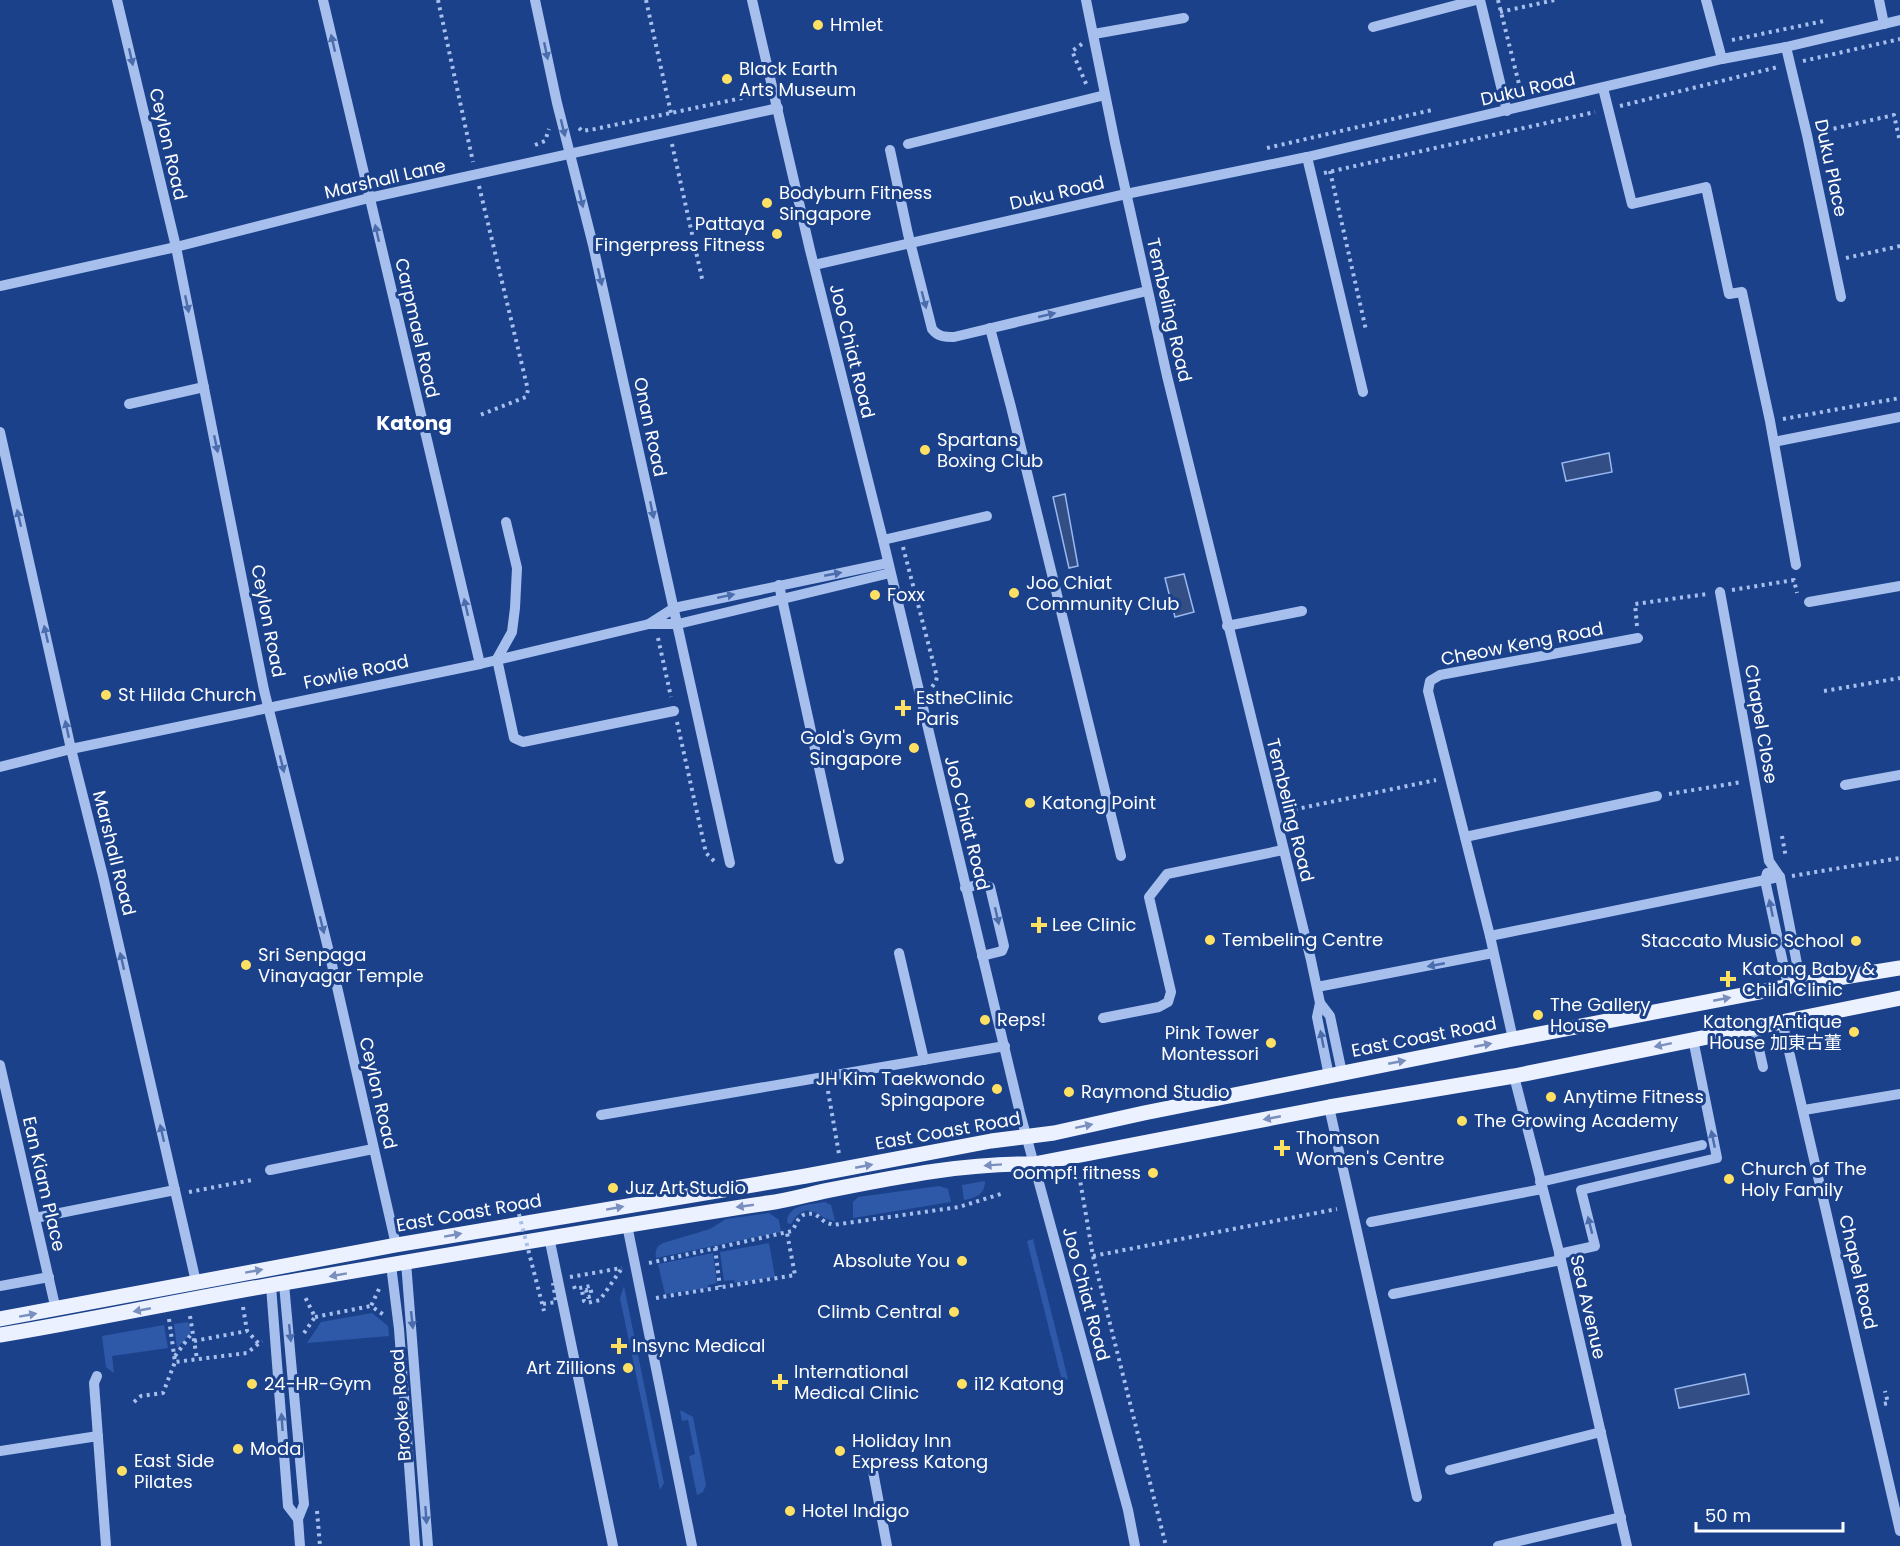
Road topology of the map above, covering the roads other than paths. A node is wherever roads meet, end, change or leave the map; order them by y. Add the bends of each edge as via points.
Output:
1 (117, 0) edge
2 (323, 0) edge
3 (535, 0) edge
4 (752, 0) edge
5 (1086, 0) edge
6 (1476, 0) edge
7 (1480, 0) edge
8 (1706, 0) edge
9 (1879, 0) edge
10 (1184, 18) dead end
11 (1900, 20) edge
12 (1884, 24) junction
13 (1373, 27) dead end
14 (1094, 34) junction
15 (1786, 47) junction
16 (1722, 59) junction
17 (1603, 88) junction
18 (1105, 95) junction
19 (778, 108) junction
20 (1508, 111) junction
21 (908, 144) dead end
22 (890, 150) dead end
23 (570, 154) junction
24 (1307, 157) junction
25 (1126, 194) junction
26 (369, 198) junction
27 (910, 243) junction
28 (176, 247) junction
29 (814, 265) junction
30 (0, 286) edge
31 (1147, 291) junction
32 (1841, 297) dead end
33 (990, 328) junction
34 (204, 387) junction
35 (1363, 392) dead end
36 (129, 404) dead end
37 (1900, 417) edge
38 (0, 432) edge
39 (1774, 442) junction
40 (987, 516) dead end
41 (506, 522) dead end
42 (883, 540) junction
43 (1796, 565) dead end
44 (889, 568) junction
45 (779, 585) junction
46 (1900, 586) edge
47 (1720, 592) road end
48 (782, 597) junction
49 (1809, 602) road end
50 (674, 608) junction
51 (1302, 611) dead end
52 (649, 624) junction
53 (678, 624) junction
54 (1227, 626) junction
55 (1638, 638) road end
56 (497, 659) junction
57 (480, 664) junction
58 (268, 707) junction
59 (674, 711) road end
60 (71, 749) junction
61 (0, 767) edge
62 (1900, 775) edge
63 (1845, 785) dead end
64 (1657, 796) road end
65 (1465, 837) junction
66 (1283, 850) junction
67 (1121, 855) dead end
68 (839, 859) dead end
69 (729, 861) road end
70 (1769, 861) junction
71 (1780, 877) junction
72 (1765, 880) junction
73 (965, 888) junction
74 (1490, 936) junction
75 (899, 952) dead end
76 (1493, 953) junction
77 (982, 956) junction
78 (1900, 968) edge
79 (1795, 985) junction
80 (1317, 987) junction
81 (1900, 998) edge
82 (1103, 1018) dead end
83 (1782, 1021) junction
84 (1754, 1027) junction
85 (1513, 1039) junction
86 (1693, 1039) junction
87 (1005, 1046) junction
88 (924, 1060) junction
89 (0, 1065) edge
90 (1763, 1067) dead end
91 (1335, 1074) junction
92 (1514, 1076) junction
93 (1900, 1094) edge
94 (1329, 1107) junction
95 (1804, 1110) junction
96 (601, 1115) dead end
97 (1027, 1137) junction
98 (1702, 1145) dead end
99 (373, 1149) junction
100 (1034, 1164) junction
101 (270, 1170) dead end
102 (1541, 1185) junction
103 (176, 1192) junction
104 (35, 1218) junction
105 (1371, 1222) dead end
106 (627, 1225) junction
107 (549, 1237) junction
108 (396, 1245) junction
109 (1560, 1257) junction
110 (398, 1264) junction
111 (49, 1277) junction
112 (196, 1282) junction
113 (278, 1285) junction
114 (0, 1286) edge
115 (1393, 1294) dead end
116 (56, 1310) junction
117 (0, 1319) edge
118 (0, 1335) edge
119 (97, 1376) dead end
120 (279, 1382) junction
121 (294, 1382) junction
122 (1601, 1432) junction
123 (98, 1436) junction
124 (0, 1451) edge
125 (872, 1467) dead end
126 (1450, 1470) dead end
127 (1417, 1497) dead end
128 (1621, 1517) junction
129 (298, 1519) junction
130 (1900, 1530) edge
131 (106, 1546) edge
132 (300, 1546) edge
133 (415, 1546) edge
134 (428, 1546) edge
135 (613, 1546) edge
136 (692, 1546) edge
137 (886, 1546) edge
138 (1135, 1546) edge
139 (1498, 1546) edge
140 (1627, 1546) edge

1 -> 28 street, Ceylon Road
26 -> 2 street, Carpmael Road
3 -> 23 street, Onan Road
4 - 19 street, Joo Chiat Road
5 - 14 street, Tembeling Road
6 - 13 street
7 - 20 street
8 - 16 street
9 - 12 street
10 - 14 street
11 - 12 street, Duku Road
12 - 15 street, Duku Road
14 - 18 street, Tembeling Road
15 - 16 street, Duku Road
15 - 32 street, Duku Place
16 - 17 street, Duku Road
17 - 20 street, Duku Road
17 - 39 street via 1632,204 1706,187 1729,294 1742,292
18 - 21 street
18 - 25 street, Tembeling Road
19 - 23 street, Marshall Lane
19 - 29 street, Joo Chiat Road
20 - 24 street, Duku Road
22 - 27 street
23 - 26 street, Marshall Lane
23 -> 50 street, Onan Road
24 - 25 street, Duku Road
24 - 35 street
25 - 27 street, Duku Road
25 - 31 street, Tembeling Road
26 - 28 street, Marshall Lane
57 -> 26 street, Carpmael Road
27 - 29 street, Duku Road
27 -> 33 street via 936,334 954,337
28 - 30 street, Marshall Lane
28 -> 34 street, Ceylon Road
29 - 42 street, Joo Chiat Road
33 -> 31 street
31 - 54 street, Tembeling Road
33 - 67 street
34 - 36 street
34 -> 58 street, Ceylon Road
37 - 39 street
60 -> 38 street, Marshall Road
39 - 43 street
40 - 42 street
41 - 56 street via 517,568 515,608 512,632
42 - 44 street, Joo Chiat Road
45 -> 44 street, Fowlie Road
44 - 48 street, Fowlie Road
44 - 73 street, Joo Chiat Road
45 - 48 street
50 -> 45 street, Fowlie Road
46 - 49 street
47 - 70 street, Chapel Close
48 - 53 street, Fowlie Road
48 - 68 street
50 - 52 street, Fowlie Road
50 - 53 street, Onan Road
51 - 54 street
52 - 53 street, Fowlie Road
52 - 56 street, Fowlie Road
53 - 69 street, Onan Road
54 - 66 street, Tembeling Road
55 - 65 street, Cheow Keng Road via 1440,675 1430,681 1428,691
56 - 57 street, Fowlie Road
56 - 59 street via 514,738 518,741
57 - 58 street, Fowlie Road
58 - 60 street, Fowlie Road
58 -> 99 street, Ceylon Road
60 - 61 street, Fowlie Road
103 -> 60 street, Marshall Road
62 - 63 street
64 - 65 street
65 - 74 street, Cheow Keng Road
66 - 80 street, Tembeling Road
66 - 82 street via 1167,874 1149,897 1171,992 1168,1002
70 - 71 street, Chapel Close
70 - 72 street, Chapel Close
71 - 72 street
71 - 79 street, Chapel Close
72 - 74 street
79 -> 72 street, Chapel Close
73 - 77 street, Joo Chiat Road
73 -> 77 street via 981,884 990,887 1004,946 1002,951
74 - 76 street, Cheow Keng Road
75 - 88 street
76 -> 80 street
76 - 85 street, Cheow Keng Road
77 - 87 street, Joo Chiat Road
78 - 79 main road, East Coast Road
85 -> 79 main road, East Coast Road
80 - 91 street, Tembeling Road via 1317,1017
81 - 83 main road, East Coast Road
83 - 84 main road, East Coast Road
83 - 95 street, Chapel Road
84 - 86 main road, East Coast Road
84 - 90 street
91 -> 85 main road, East Coast Road
86 -> 92 main road, East Coast Road
109 -> 86 street via 1595,1246 1581,1190 1717,1158
87 - 88 street
87 - 97 street, Joo Chiat Road
88 - 96 street
89 - 104 street, Ean Kiam Place
97 -> 91 main road, East Coast Road
92 - 94 main road, East Coast Road
92 - 102 street, Sea Avenue
93 - 95 street
94 -> 100 main road, East Coast Road
94 - 127 street
95 - 130 street, Chapel Road
97 - 100 street, Joo Chiat Road
108 -> 97 main road, East Coast Road
98 - 102 street
99 - 101 street
99 - 108 street, Ceylon Road
100 -> 106 main road, East Coast Road via 952,1169
100 - 138 street, Joo Chiat Road
102 - 105 street
102 - 109 street, Sea Avenue
103 - 104 street
103 - 112 street, Marshall Road
104 - 111 street, Ean Kiam Place
106 - 107 main road, East Coast Road
106 - 136 street
107 - 110 main road, East Coast Road
107 - 135 street
112 -> 108 main road, East Coast Road
109 - 115 street
109 - 122 street, Sea Avenue
110 -> 113 main road, East Coast Road
110 - 133 street, Brooke Road
110 -> 134 street, Brooke Road via 412,1328
111 - 114 street
111 - 116 street, Ean Kiam Place
112 - 116 main road, East Coast Road
113 -> 118 main road, East Coast Road
113 - 120 street
113 -> 121 street
117 -> 116 main road, East Coast Road
119 - 123 street via 94,1383
120 - 121 street
129 -> 120 street via 288,1506
121 - 129 street via 304,1504
122 - 126 street
122 - 128 street, Sea Avenue
123 - 124 street
123 - 131 street
125 - 137 street
128 - 139 street
128 - 140 street, Sea Avenue
129 - 132 street

